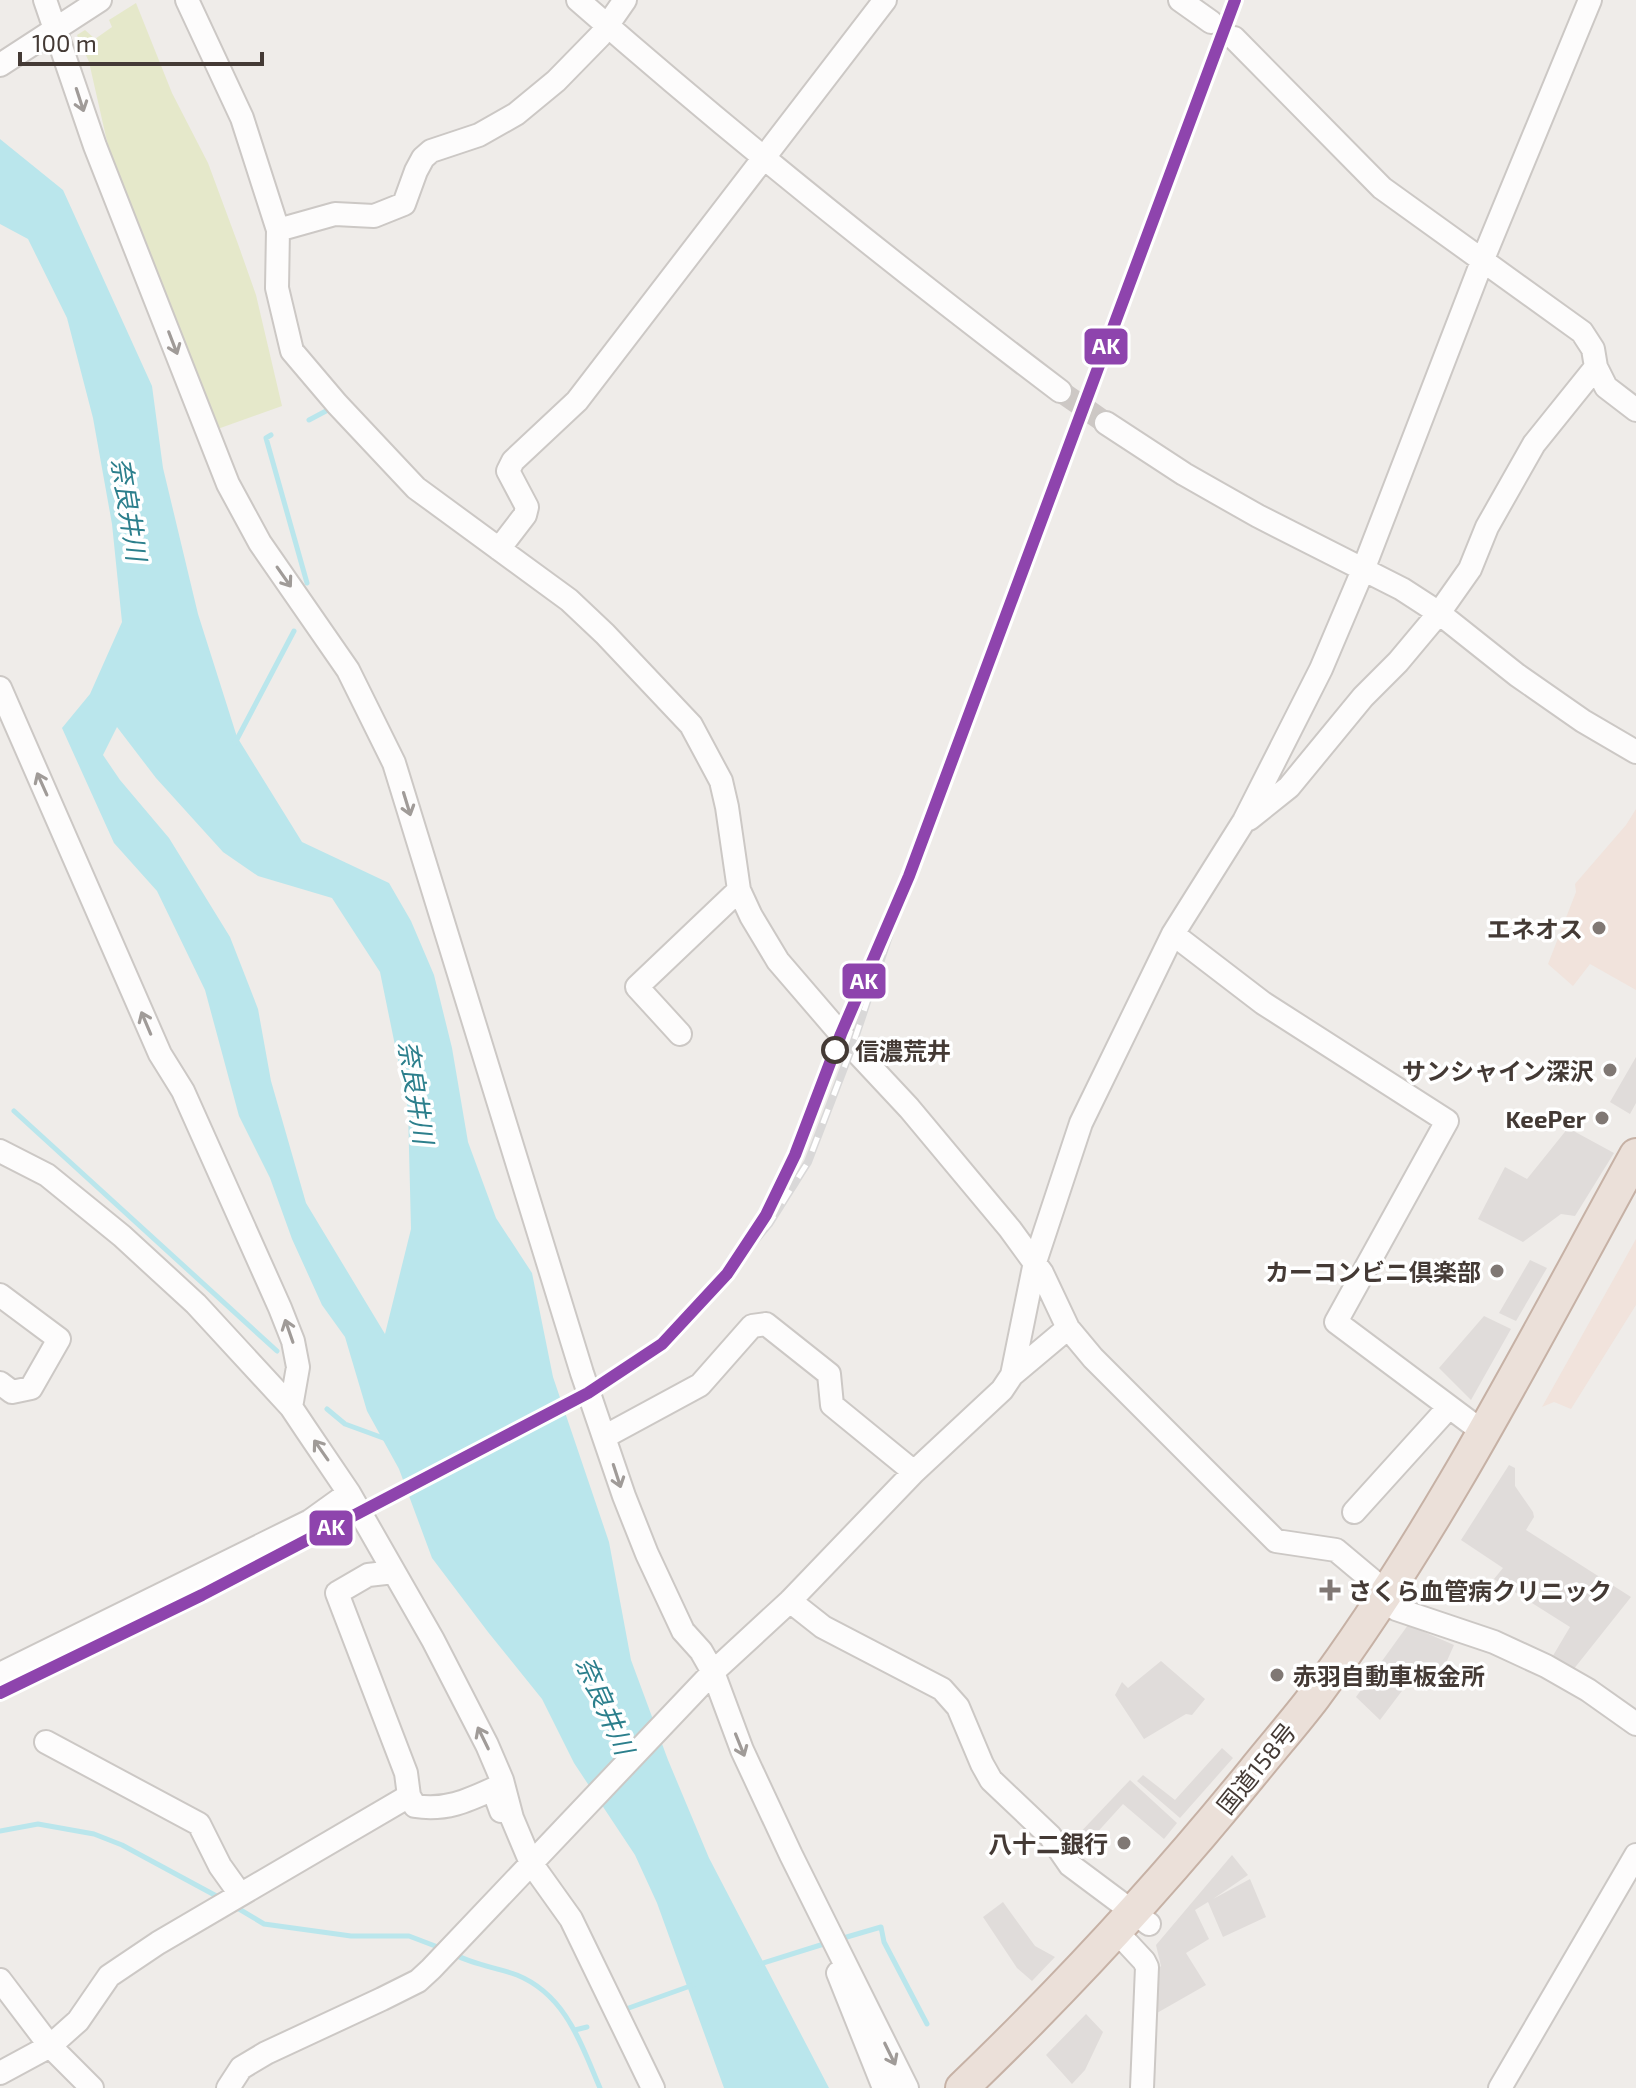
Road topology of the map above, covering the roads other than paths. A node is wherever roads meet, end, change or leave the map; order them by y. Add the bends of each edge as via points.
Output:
1 (45, 0) edge
2 (100, 0) edge
3 (187, 0) edge
4 (578, 0) edge
5 (625, 0) edge
6 (885, 0) edge
7 (1180, 0) edge
8 (1590, 0) edge
9 (1211, 22) dead end
10 (607, 25) junction
11 (53, 30) junction
12 (1234, 38) dead end
13 (0, 65) edge
14 (764, 158) junction
15 (278, 230) junction
16 (1483, 259) junction
17 (1596, 367) junction
18 (1060, 391) tunnel mouth
19 (1636, 410) edge
20 (1106, 423) tunnel mouth
21 (499, 549) junction
22 (1363, 570) junction
23 (1439, 613) junction
24 (0, 688) edge
25 (1636, 752) edge
26 (1244, 821) junction
27 (739, 890) junction
28 (1173, 934) junction
29 (680, 1034) dead end
30 (0, 1151) edge
31 (1636, 1155) edge
32 (1636, 1197) edge
33 (1035, 1262) junction
34 (0, 1295) edge
35 (1068, 1328) junction
36 (1012, 1375) junction
37 (0, 1383) edge
38 (291, 1407) junction
39 (1449, 1407) junction
40 (1483, 1432) junction
41 (604, 1437) junction
42 (914, 1472) junction
43 (349, 1493) junction
44 (1354, 1512) dead end
45 (394, 1572) junction
46 (795, 1596) junction
47 (1390, 1601) junction
48 (0, 1674) edge
49 (707, 1678) junction
50 (1636, 1724) edge
51 (46, 1742) dead end
52 (409, 1796) junction
53 (503, 1819) dead end
54 (1636, 1855) edge
55 (536, 1857) junction
56 (240, 1894) junction
57 (827, 1925) junction
58 (1133, 1928) junction
59 (0, 1980) edge
60 (50, 2046) junction
61 (0, 2073) edge
62 (92, 2088) edge
63 (228, 2088) edge
64 (653, 2088) edge
65 (884, 2088) edge
66 (907, 2088) edge
67 (962, 2088) edge
68 (988, 2088) edge
69 (1142, 2088) edge
70 (1500, 2088) edge

1 - 11 street
2 - 11 street
3 - 15 street via 242,118
4 - 10 street
5 - 10 street
6 - 14 street
7 - 9 street
8 - 16 street
10 - 14 street
10 - 15 street via 571,66 516,114 423,158 404,204 374,216 335,214
11 - 13 street
11 -> 41 street via 228,484 260,543 348,670 394,763
12 - 16 street via 1382,188
14 - 18 street
14 - 21 street via 577,401 513,461 508,471 527,507
15 - 21 street via 277,288 292,351 416,488
16 - 17 street via 1582,332
16 - 22 street
17 - 19 street via 1606,387
17 - 23 street via 1534,444 1487,527 1470,569
20 - 22 street via 1245,509
21 - 27 street via 569,600 691,725 721,781
22 - 23 street
22 - 26 street via 1321,669
23 - 25 street via 1517,675
23 - 26 street via 1289,787
38 -> 24 street via 298,1367 280,1308 183,1091 160,1054
26 - 28 street
27 - 29 street via 637,987
27 - 33 street via 778,961 909,1108
28 - 33 street via 1081,1123
28 - 39 street via 1263,1003 1447,1121 1336,1322
30 - 38 street via 47,1175 122,1236 196,1304
31 - 40 highway, 国道158号
32 - 47 highway, 国道158号 via 1505,1433
33 - 35 street
33 - 36 street
34 - 37 street via 59,1339 31,1388 12,1392
35 - 36 street
35 - 47 street via 1122,1390 1276,1541 1336,1550
36 - 42 street
43 -> 38 street
39 - 40 street
39 - 44 street
40 - 47 highway, 国道158号
41 - 42 street via 700,1385 752,1326 766,1324 829,1374 832,1405
41 -> 49 street via 647,1554 683,1631 701,1651
42 - 46 street
43 - 45 street
43 - 48 street via 310,1521
45 - 52 street via 368,1575 337,1593 406,1773
55 -> 45 street via 512,1818 487,1745
46 - 49 street
46 - 58 street via 823,1627 942,1689 958,1707 991,1780
47 - 50 street via 1546,1666
47 - 58 highway, 国道158号 via 1273,1777
49 - 55 street
49 -> 57 street
51 - 56 street via 199,1824
52 - 53 street via 415,1806 432,1809 493,1789
52 - 56 street
54 - 70 street
55 - 63 street via 418,1981 253,2061 241,2068
55 - 64 street
56 - 60 street via 109,1976 78,2021
57 - 65 street via 839,1981
57 -> 66 street
58 - 67 highway, 国道158号
58 - 68 highway, 国道158号
58 - 69 street via 1147,1967
59 - 60 street
60 - 61 street
60 - 62 street

